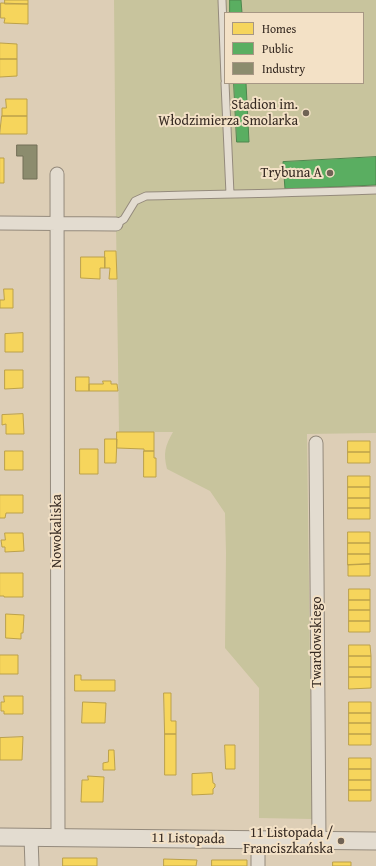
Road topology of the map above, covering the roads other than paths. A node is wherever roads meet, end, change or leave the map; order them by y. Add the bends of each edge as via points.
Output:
1 (222, 0) edge
2 (224, 52) edge
3 (225, 84) edge
4 (57, 174) dead end
5 (376, 190) edge
6 (230, 194) junction
7 (0, 223) edge
8 (56, 224) junction
9 (116, 224) joint
10 (316, 443) dead end
11 (0, 837) edge
12 (31, 837) junction
13 (58, 837) junction
14 (258, 840) junction
15 (319, 841) junction
16 (376, 841) edge
17 (32, 866) edge
18 (258, 866) edge

1 - 2 lane
3 - 6 lane
4 - 8 street, Nowokaliska
5 - 6 lane
6 - 9 lane via 146,196 135,201 124,219
7 - 8 street
8 - 9 street
8 - 13 street, Nowokaliska
10 - 15 street, Twardowskiego
11 - 12 street, 11 Listopada
12 - 13 street, 11 Listopada
12 - 17 street
13 - 14 street, 11 Listopada
14 - 15 street, 11 Listopada
14 - 18 street
15 - 16 street, 11 Listopada

